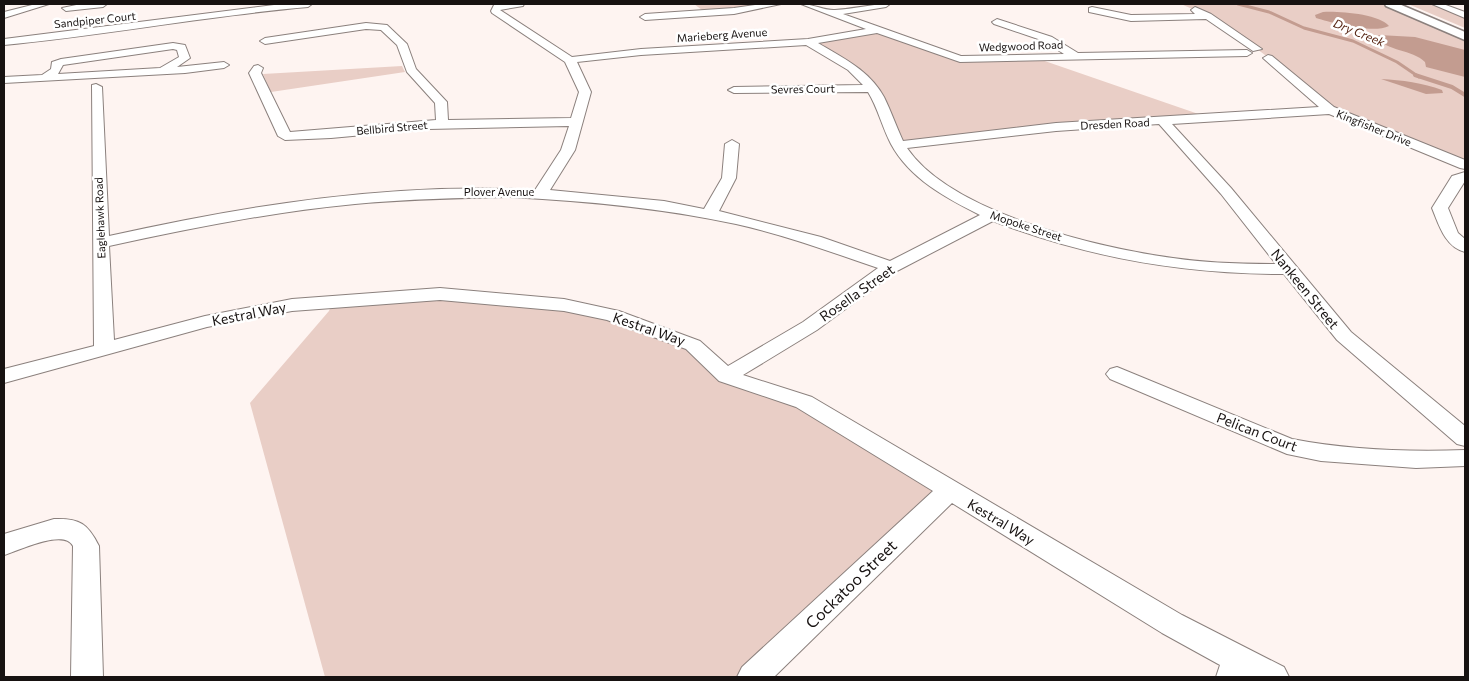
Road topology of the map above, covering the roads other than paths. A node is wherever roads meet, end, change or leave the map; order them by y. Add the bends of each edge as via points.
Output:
1 (45, 4) edge
2 (102, 4) edge
3 (308, 4) edge
4 (520, 4) edge
5 (777, 4) edge
6 (805, 4) edge
7 (886, 4) edge
8 (1181, 4) edge
9 (1390, 4) edge
10 (1404, 4) edge
11 (1436, 4) edge
12 (242, 7) edge
13 (66, 8) dead end
14 (1092, 10) dead end
15 (834, 14) junction
16 (4, 15) edge
17 (1208, 16) junction
18 (1465, 16) edge
19 (645, 17) dead end
20 (997, 22) dead end
21 (876, 30) junction
22 (1465, 30) edge
23 (1465, 36) edge
24 (265, 41) dead end
25 (4, 42) edge
26 (808, 42) junction
27 (1252, 51) junction
28 (1076, 57) junction
29 (570, 60) junction
30 (224, 65) dead end
31 (258, 68) dead end
32 (162, 71) junction
33 (46, 77) junction
34 (4, 80) edge
35 (96, 87) dead end
36 (872, 88) junction
37 (734, 90) dead end
38 (1330, 110) junction
39 (1163, 121) junction
40 (575, 122) junction
41 (442, 124) junction
42 (732, 144) dead end
43 (900, 145) junction
44 (1465, 165) edge
45 (1465, 176) edge
46 (541, 192) junction
47 (710, 213) junction
48 (990, 216) junction
49 (102, 243) junction
50 (1465, 247) edge
51 (890, 267) junction
52 (1289, 269) junction
53 (104, 348) junction
54 (1117, 374) dead end
55 (4, 376) edge
56 (726, 376) junction
57 (1465, 438) edge
58 (1465, 458) edge
59 (949, 491) junction
60 (4, 545) edge
61 (1234, 668) edge
62 (87, 677) edge
63 (753, 677) edge
64 (1273, 677) edge

1 - 16 street
2 - 13 street
3 - 12 street, Sandpiper Court
4 - 29 street via 495,11
5 - 19 street via 734,11
6 - 15 street, Wedgwood Road
7 - 15 street
8 - 17 street
9 - 23 main road
10 - 22 main road
11 - 18 street
12 - 25 street, Sandpiper Court via 189,20
14 - 17 street via 1131,18
15 - 21 street, Wedgwood Road
17 - 27 street
20 - 28 street via 1048,39
21 - 26 street, Marieberg Avenue
21 - 28 street, Wedgwood Road via 960,59
24 - 41 street via 366,26 384,27 402,44 411,70 441,102
26 - 29 street, Marieberg Avenue via 640,52
26 - 36 street, Mopoke Street via 856,71
27 - 28 street, Wedgwood Road
27 - 38 street, Kingfisher Drive via 1268,58
29 - 40 street via 585,92
30 - 32 street
31 - 41 street, Bellbird Street via 255,73 285,136 307,137
32 - 33 street
32 - 33 street via 184,58 181,47 61,62
33 - 34 street
35 - 49 street, Eaglehawk Road
36 - 37 street, Sevres Court
36 - 43 street, Mopoke Street
38 - 39 street, Dresden Road
38 - 44 street, Kingfisher Drive
39 - 43 street, Dresden Road via 1056,127
39 - 52 street, Nankeen Street
40 - 41 street, Bellbird Street
40 - 46 street via 568,150
42 - 47 street via 729,178
43 - 48 street, Mopoke Street via 907,159 933,184
45 - 50 street via 1457,179 1440,208 1451,235
46 - 47 street, Plover Avenue via 634,200
46 - 49 street, Plover Avenue via 457,192 334,201 215,218
47 - 51 street, Plover Avenue via 838,246
48 - 51 street, Rosella Street
48 - 52 street, Mopoke Street via 1079,243 1157,261 1232,269
49 - 53 street, Eaglehawk Road
51 - 56 street, Rosella Street via 810,326
52 - 57 street, Nankeen Street via 1344,336
53 - 55 street, Kestral Way
53 - 56 street, Kestral Way via 205,322 292,305 440,294 564,305 612,315 693,344
54 - 58 street, Pelican Court via 1287,446 1321,453 1416,460
56 - 59 street, Kestral Way via 804,402
59 - 61 street, Kestral Way via 1172,624
59 - 63 street, Cockatoo Street
60 - 62 street via 49,530 68,528 80,534 86,546
61 - 64 street, Kestral Way

